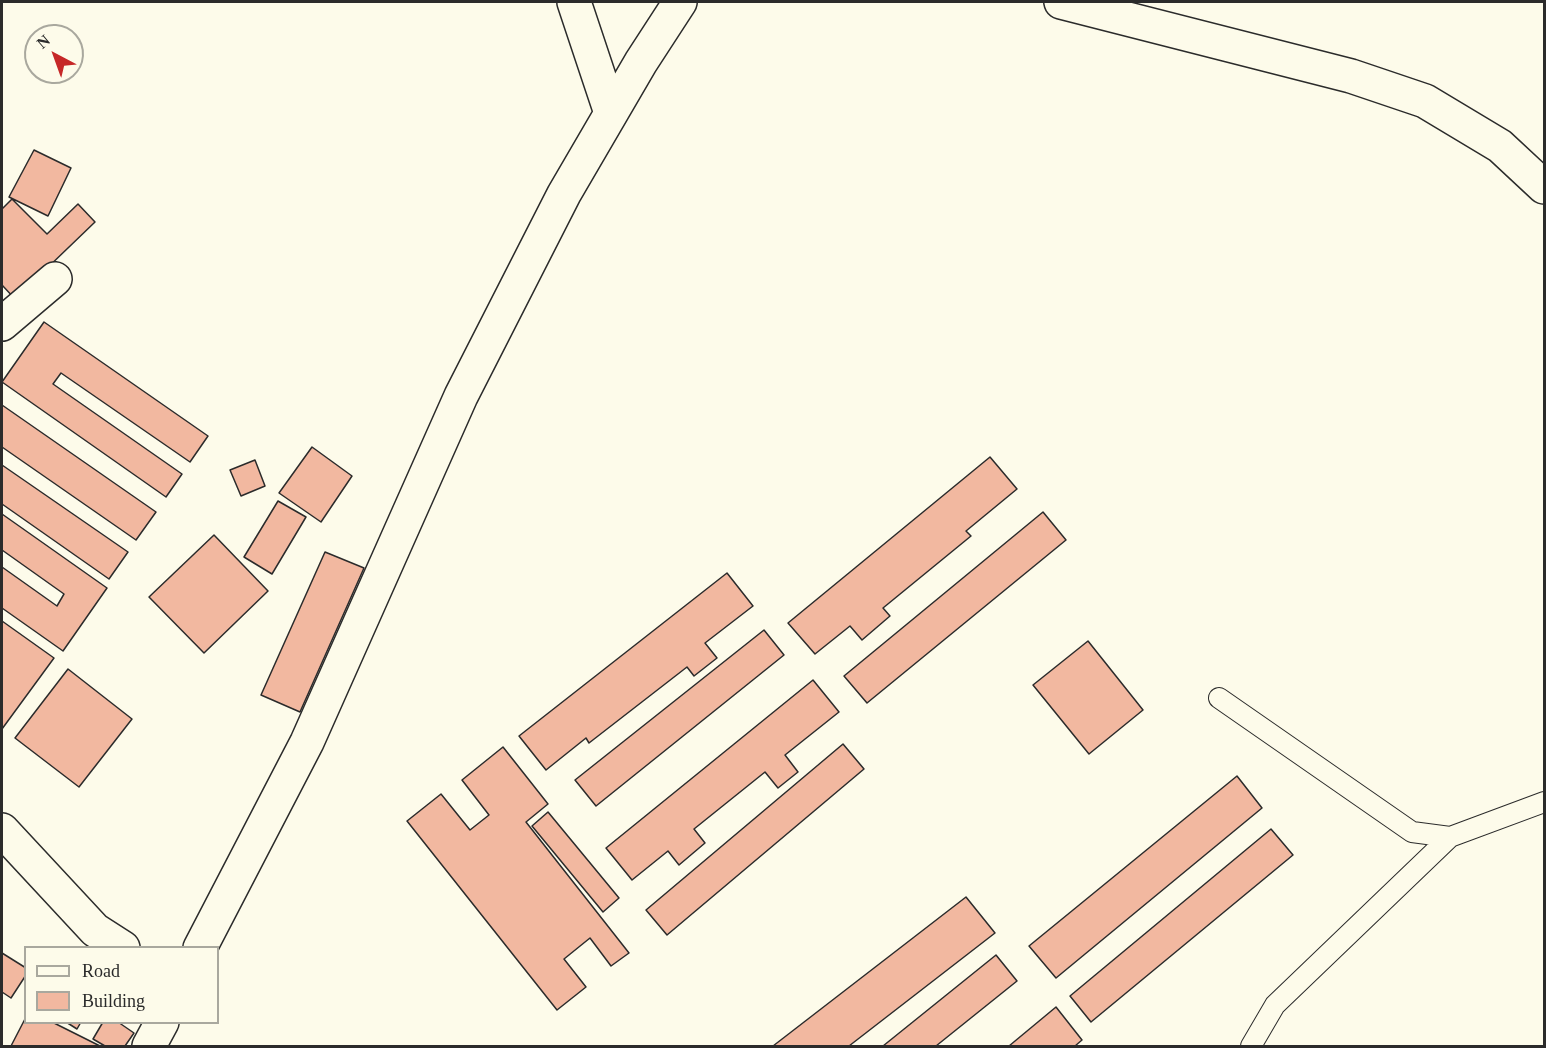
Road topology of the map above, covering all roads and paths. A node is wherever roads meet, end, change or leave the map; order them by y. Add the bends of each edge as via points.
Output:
1 (574, 2) edge
2 (680, 2) edge
3 (1061, 2) edge
4 (611, 113) junction
5 (1545, 188) edge
6 (55, 279) dead end
7 (2, 324) edge
8 (1219, 698) dead end
9 (1545, 802) edge
10 (2, 830) edge
11 (1450, 837) junction
12 (120, 946) edge
13 (201, 946) edge
14 (161, 1024) edge
15 (149, 1047) edge
16 (1251, 1047) edge

1 - 4 street
2 - 4 street
3 - 5 street via 1351,76 1425,101 1500,146
4 - 13 street via 564,194 461,396 307,742
6 - 7 street
8 - 11 lane via 1412,832
9 - 11 lane
10 - 12 street via 94,930
11 - 16 lane via 1275,1005
14 - 15 street

